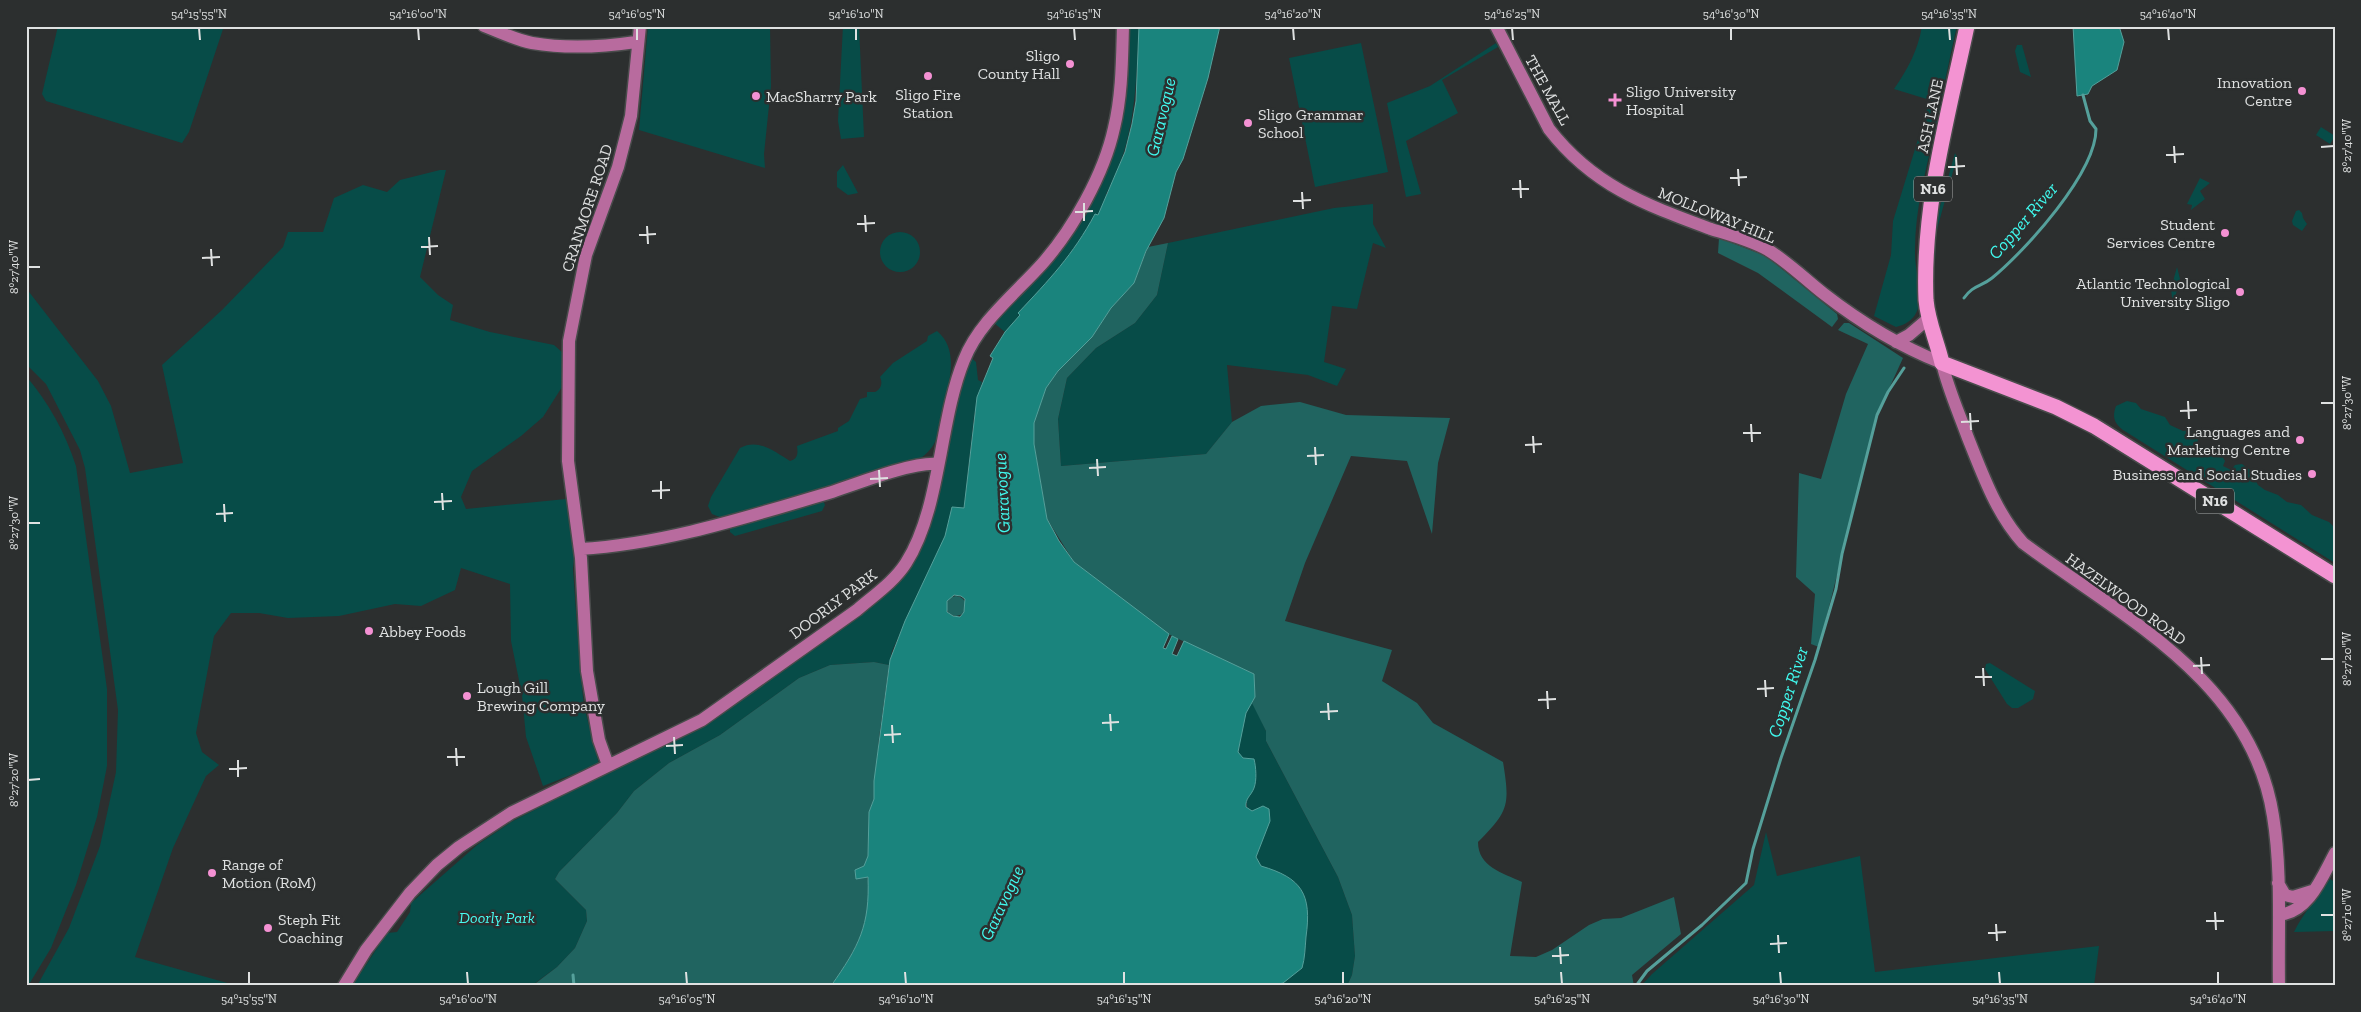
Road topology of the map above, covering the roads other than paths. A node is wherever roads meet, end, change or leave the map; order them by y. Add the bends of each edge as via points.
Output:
1 (484, 26) edge
2 (640, 26) edge
3 (1123, 26) edge
4 (1496, 26) edge
5 (1967, 26) edge
6 (636, 42) junction
7 (1559, 142) joint
8 (1927, 274) junction
9 (1929, 318) junction
10 (1896, 342) junction
11 (1937, 344) junction
12 (1942, 363) junction
13 (938, 464) junction
14 (580, 549) junction
15 (2335, 576) edge
16 (608, 765) junction
17 (2335, 853) edge
18 (2278, 883) junction
19 (2315, 889) junction
20 (2279, 915) junction
21 (344, 986) edge
22 (2279, 986) edge

1 - 6 street via 530,42 560,46 594,47
2 - 6 street, CRANMORE ROAD
3 - 13 street, DOORLY PARK via 1118,103 1105,156 1064,236 987,324 964,359
4 - 7 street, THE MALL
5 - 8 highway, ASH LANE / N16 via 1933,188 1927,236
6 - 14 street, CRANMORE ROAD via 631,116 618,167 586,255 569,341 568,461
7 - 10 street, MOLLOWAY HILL via 1592,174 1622,192 1678,217 1768,250 1845,310
8 - 9 highway, ASH LANE / N16
8 - 11 highway, ASH LANE / N16 via 1935,299 1940,335
9 - 10 street via 1909,336
9 - 11 highway, ASH LANE / N16 via 1930,330
10 - 12 street, MOLLOWAY HILL
11 - 12 highway, ASH LANE / N16
12 - 15 highway, N16 via 2056,407 2094,426
12 - 18 street, HAZELWOOD ROAD via 1991,495 2013,532 2023,543 2180,658 2227,706 2256,758 2266,787 2273,816
13 - 14 street via 886,474 666,538
13 - 16 street, DOORLY PARK via 928,508 906,564 878,593 702,720
14 - 16 street via 587,671
16 - 21 street, DOORLY PARK via 511,813 436,866 410,893 366,950
17 - 19 street
18 - 19 street via 2285,895 2293,897
18 - 20 street, HAZELWOOD ROAD
19 - 20 street via 2296,910
20 - 22 street, HAZELWOOD ROAD

